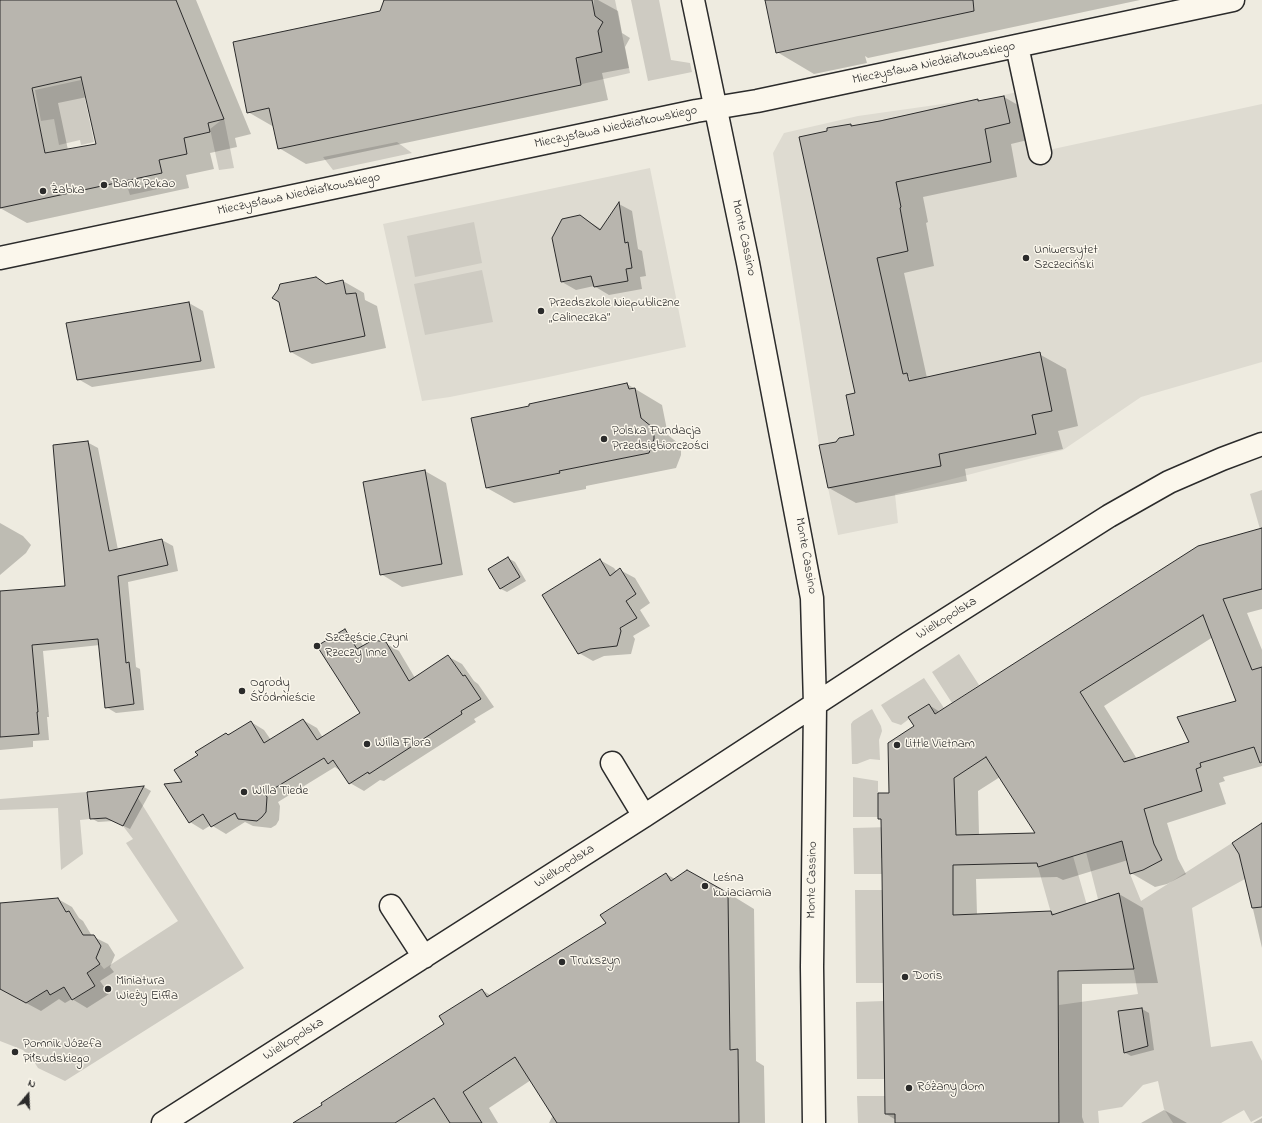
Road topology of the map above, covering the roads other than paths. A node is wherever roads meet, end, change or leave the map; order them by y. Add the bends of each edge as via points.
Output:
1 (693, 0) edge
2 (1233, 0) edge
3 (1017, 46) junction
4 (715, 108) junction
5 (1040, 153) dead end
6 (0, 258) edge
7 (1262, 444) edge
8 (815, 705) junction
9 (612, 763) dead end
10 (644, 816) junction
11 (391, 906) dead end
12 (424, 957) junction
13 (163, 1123) edge
14 (814, 1123) edge

1 - 4 street, Monte Cassino
2 - 3 street, Mieczysława Niedziałkowskiego
3 - 4 street, Mieczysława Niedziałkowskiego
3 - 5 street
4 - 6 street, Mieczysława Niedziałkowskiego
4 - 8 street, Monte Cassino via 810,582 814,619
7 - 8 street, Wielkopolska via 1169,482 1109,516
8 - 10 street, Wielkopolska
8 - 14 street, Monte Cassino via 812,967
9 - 10 street
10 - 12 street, Wielkopolska
11 - 12 street
12 - 13 street, Wielkopolska

